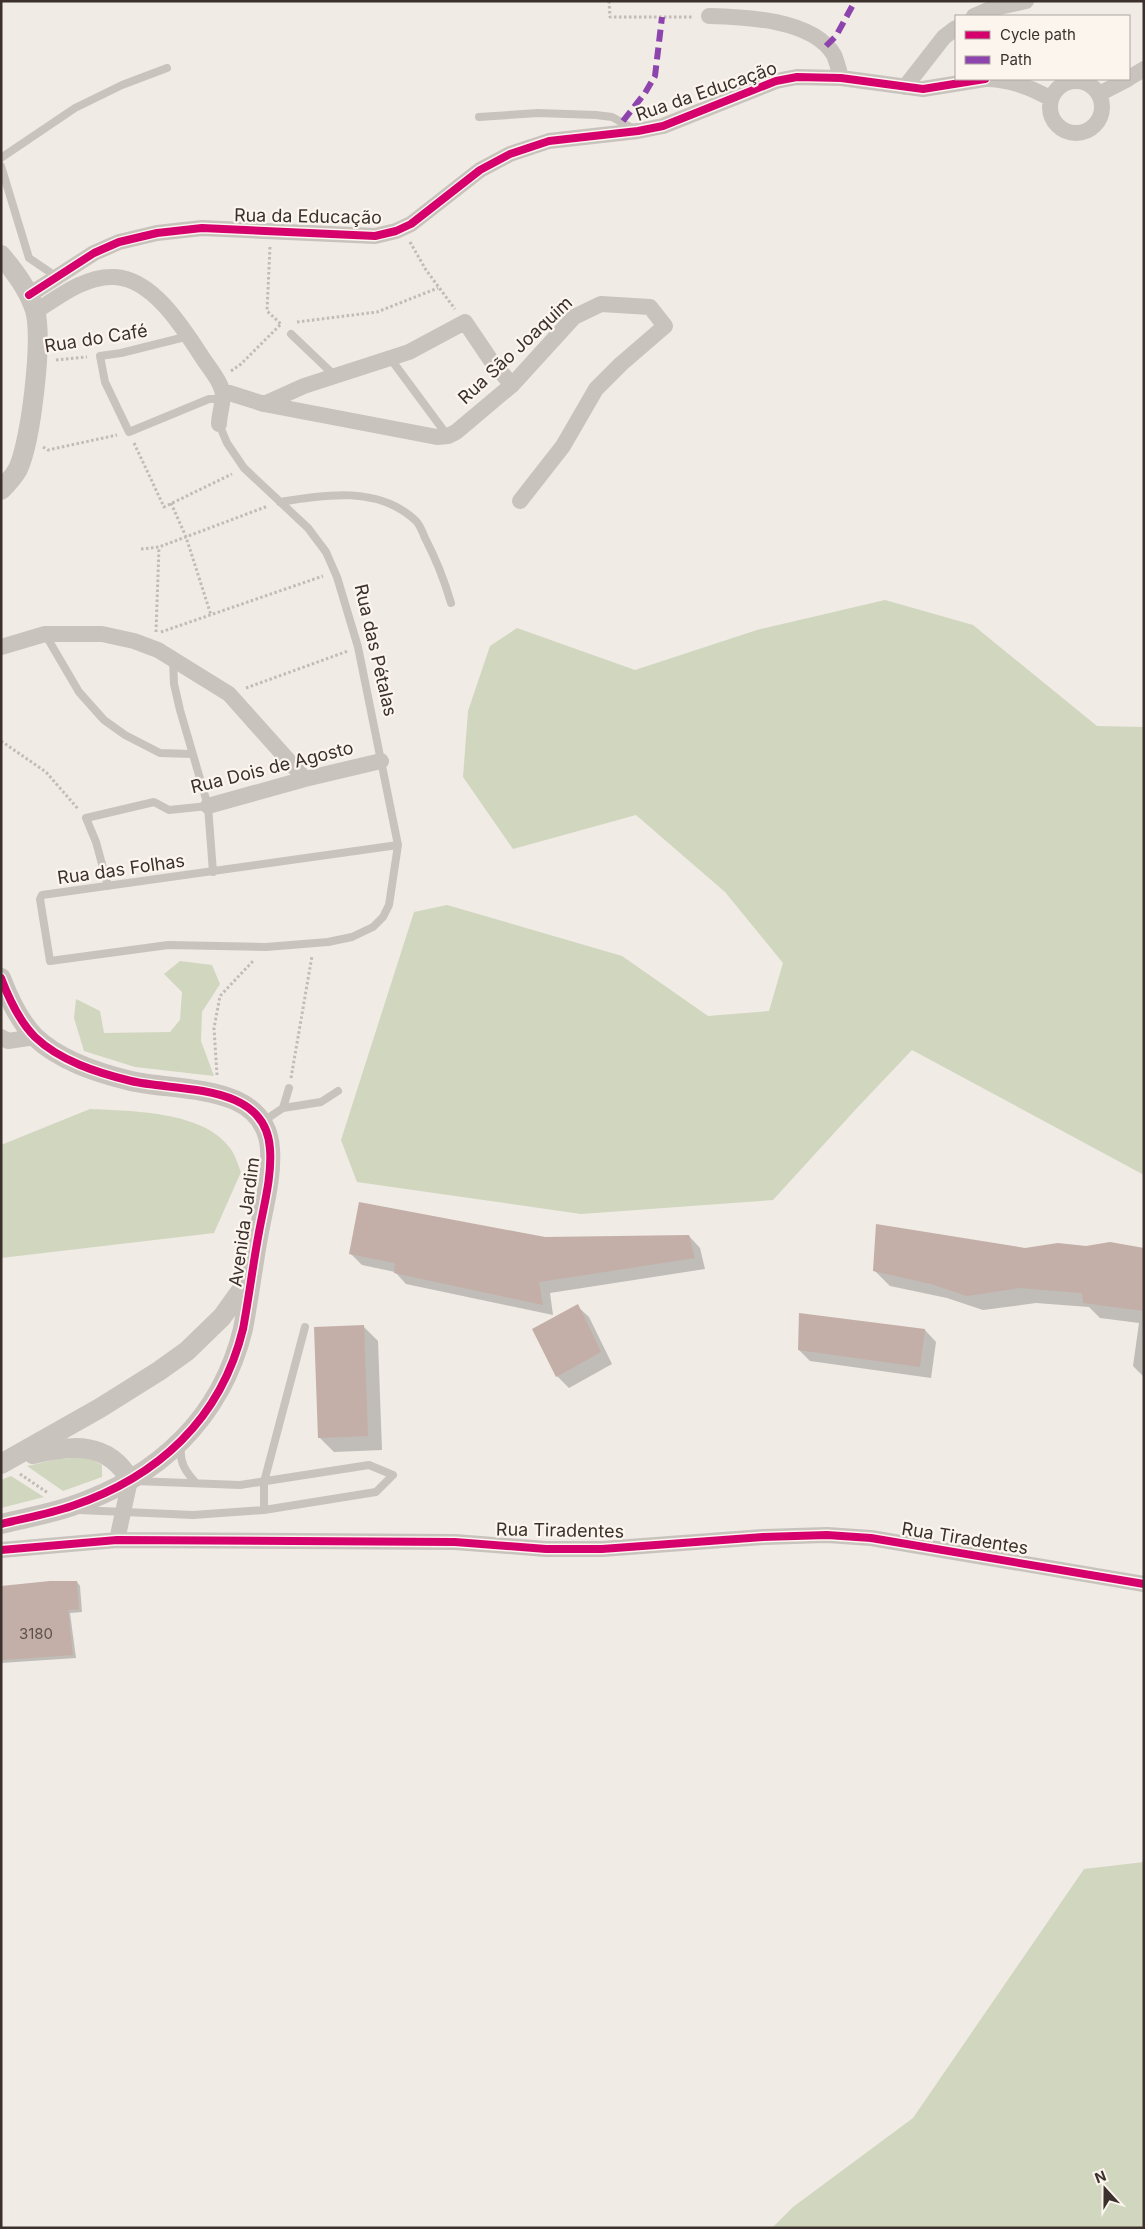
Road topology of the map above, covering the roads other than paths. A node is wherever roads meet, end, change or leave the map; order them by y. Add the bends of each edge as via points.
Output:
1 (1018, 2) edge
2 (976, 15) edge
3 (709, 16) road end
4 (955, 29) edge
5 (167, 68) dead end
6 (1144, 69) edge
7 (1130, 77) edge
8 (841, 78) junction
9 (981, 80) edge
10 (996, 80) edge
11 (1124, 80) edge
12 (905, 87) junction
13 (1099, 94) junction
14 (1051, 98) junction
15 (479, 117) dead end
16 (638, 131) junction
17 (1, 158) edge
18 (1, 166) edge
19 (1, 255) edge
20 (57, 277) junction
21 (32, 303) junction
22 (291, 334) dead end
23 (189, 336) junction
24 (390, 358) junction
25 (335, 376) junction
26 (512, 384) junction
27 (220, 390) junction
28 (264, 404) junction
29 (219, 424) joint
30 (448, 436) junction
31 (2, 489) edge
32 (520, 501) dead end
33 (280, 502) junction
34 (451, 602) dead end
35 (45, 634) junction
36 (1, 647) edge
37 (173, 658) junction
38 (192, 754) junction
39 (380, 762) junction
40 (305, 779) junction
41 (208, 806) junction
42 (398, 845) junction
43 (213, 872) junction
44 (108, 886) junction
45 (266, 947) joint
46 (1, 978) edge
47 (35, 1037) junction
48 (4, 1043) edge
49 (289, 1088) road end
50 (338, 1091) dead end
51 (283, 1108) junction
52 (262, 1122) junction
53 (251, 1276) junction
54 (305, 1327) dead end
55 (181, 1443) junction
56 (10, 1465) edge
57 (130, 1480) junction
58 (264, 1482) junction
59 (196, 1483) junction
60 (58, 1502) junction
61 (264, 1510) junction
62 (123, 1513) junction
63 (1, 1524) edge
64 (117, 1540) junction
65 (1, 1550) edge
66 (1144, 1584) edge

1 - 2 street
3 - 8 street via 760,20 803,32 831,51
4 - 12 street via 937,44
5 - 17 lane via 75,108
6 - 7 street
8 - 12 street, Rua da Educação
8 - 16 street, Rua da Educação via 797,77 776,81 663,126
9 - 12 street, Rua da Educação via 923,90
10 - 14 street, Rua da Educação via 1034,88
11 - 13 street
13 - 14 street via 1094,87 1077,81 1061,85
13 - 14 street via 1102,103 1099,120 1093,127 1077,133 1055,123 1051,115
15 - 16 lane via 538,113 596,115 618,119
16 - 20 street, Rua da Educação via 549,141 510,154 480,170 411,224 375,236 202,228 157,233 94,253
18 - 20 lane via 29,258
19 - 21 street
20 - 21 street, Rua da Educação
21 - 23 street via 98,279 115,277 145,288
21 - 31 street via 38,362 27,436 18,469
22 - 25 lane
23 - 27 street
23 - 27 lane, Rua do Café via 100,356 105,382 129,432 209,399
24 - 25 street
24 - 26 street via 409,352 465,322
24 - 30 lane
25 - 28 street
26 - 30 street, Rua São Joaquim
26 - 32 street, Rua São Joaquim via 574,317 591,307 600,304 650,306 665,326 596,389 563,446
27 - 28 street
27 - 29 street, Rua das Pétalas
28 - 30 street
29 - 33 lane, Rua das Pétalas via 244,468
33 - 34 lane via 320,494 358,495 393,505 417,522 440,567
33 - 39 lane, Rua das Pétalas via 308,528 326,552 335,572 358,647
35 - 36 street
35 - 37 street via 102,634 134,641
35 - 38 lane via 79,692 104,720 160,753
37 - 38 lane via 174,684
37 - 40 street via 229,694
38 - 41 lane
39 - 40 street, Rua Dois de Agosto
39 - 42 lane, Rua das Pétalas
40 - 41 street, Rua Dois de Agosto
41 - 43 lane
41 - 44 lane, Rua Dois de Agosto via 169,810 154,802 86,818
42 - 43 lane, Rua das Folhas
42 - 45 lane, Rua das Pétalas via 389,906 373,927 352,937
43 - 44 lane, Rua das Folhas
44 - 45 lane, Rua das Folhas via 41,897 50,962 168,945
46 - 47 street, Avenida Jardim via 10,999
47 - 48 street
47 - 52 street, Avenida Jardim via 74,1062 103,1073 133,1081 219,1094 249,1107
49 - 51 lane
50 - 51 lane via 321,1102
51 - 52 lane
52 - 53 street, Avenida Jardim via 270,1149 269,1167
53 - 55 street, Avenida Jardim via 244,1329 229,1372 206,1412
53 - 56 street, Avenida Jardim via 222,1317 187,1351
54 - 58 lane
55 - 57 street, Avenida Jardim
55 - 59 lane via 184,1470
56 - 57 street via 55,1449 77,1447 112,1458
57 - 59 lane
57 - 60 street via 107,1493
57 - 62 street
58 - 59 lane
58 - 61 lane
58 - 61 lane via 369,1465 393,1475 376,1492
60 - 62 lane
60 - 63 street
61 - 62 lane via 193,1515
62 - 64 street
64 - 65 street, Rua Tiradentes
64 - 66 street, Rua Tiradentes via 455,1542 546,1549 602,1549 719,1539 827,1535 871,1538

